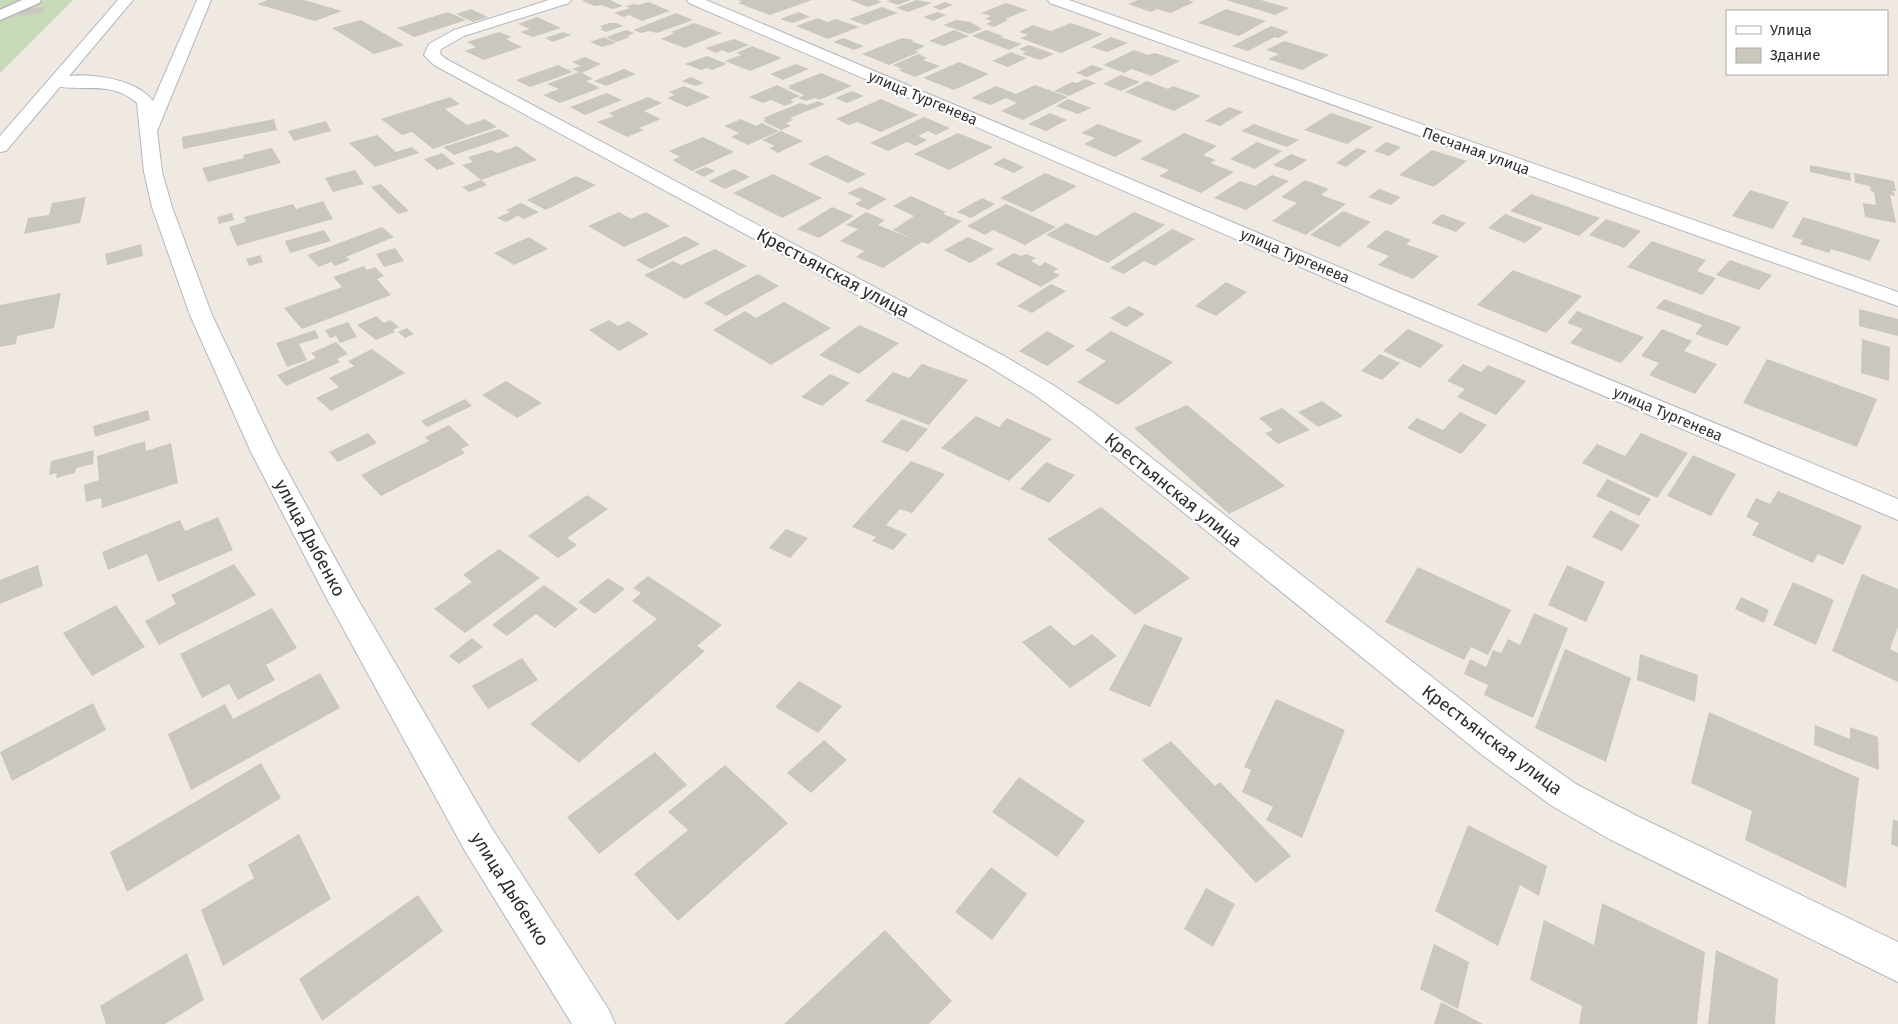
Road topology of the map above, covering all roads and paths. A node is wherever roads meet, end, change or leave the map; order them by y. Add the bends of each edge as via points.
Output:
1 (34, 0) edge
2 (126, 0) edge
3 (204, 0) edge
4 (564, 0) edge
5 (694, 0) edge
6 (1055, 0) edge
7 (0, 16) edge
8 (56, 82) junction
9 (148, 132) junction
10 (0, 147) edge
11 (1898, 299) edge
12 (1898, 510) edge
13 (1898, 962) edge
14 (595, 1024) edge

1 - 7 lane
2 - 8 street
3 - 9 street
4 - 13 street, Крестьянская улица via 459,33 434,47 432,55 1044,390 1085,419 1493,744 1564,795 1677,855
5 - 12 street, улица Тургенева
6 - 11 street, Песчаная улица
8 - 9 street, улица Дыбенко via 105,83 131,90 145,102
8 - 10 street
9 - 14 street, улица Дыбенко via 158,190 201,315 264,452 342,599 478,839

